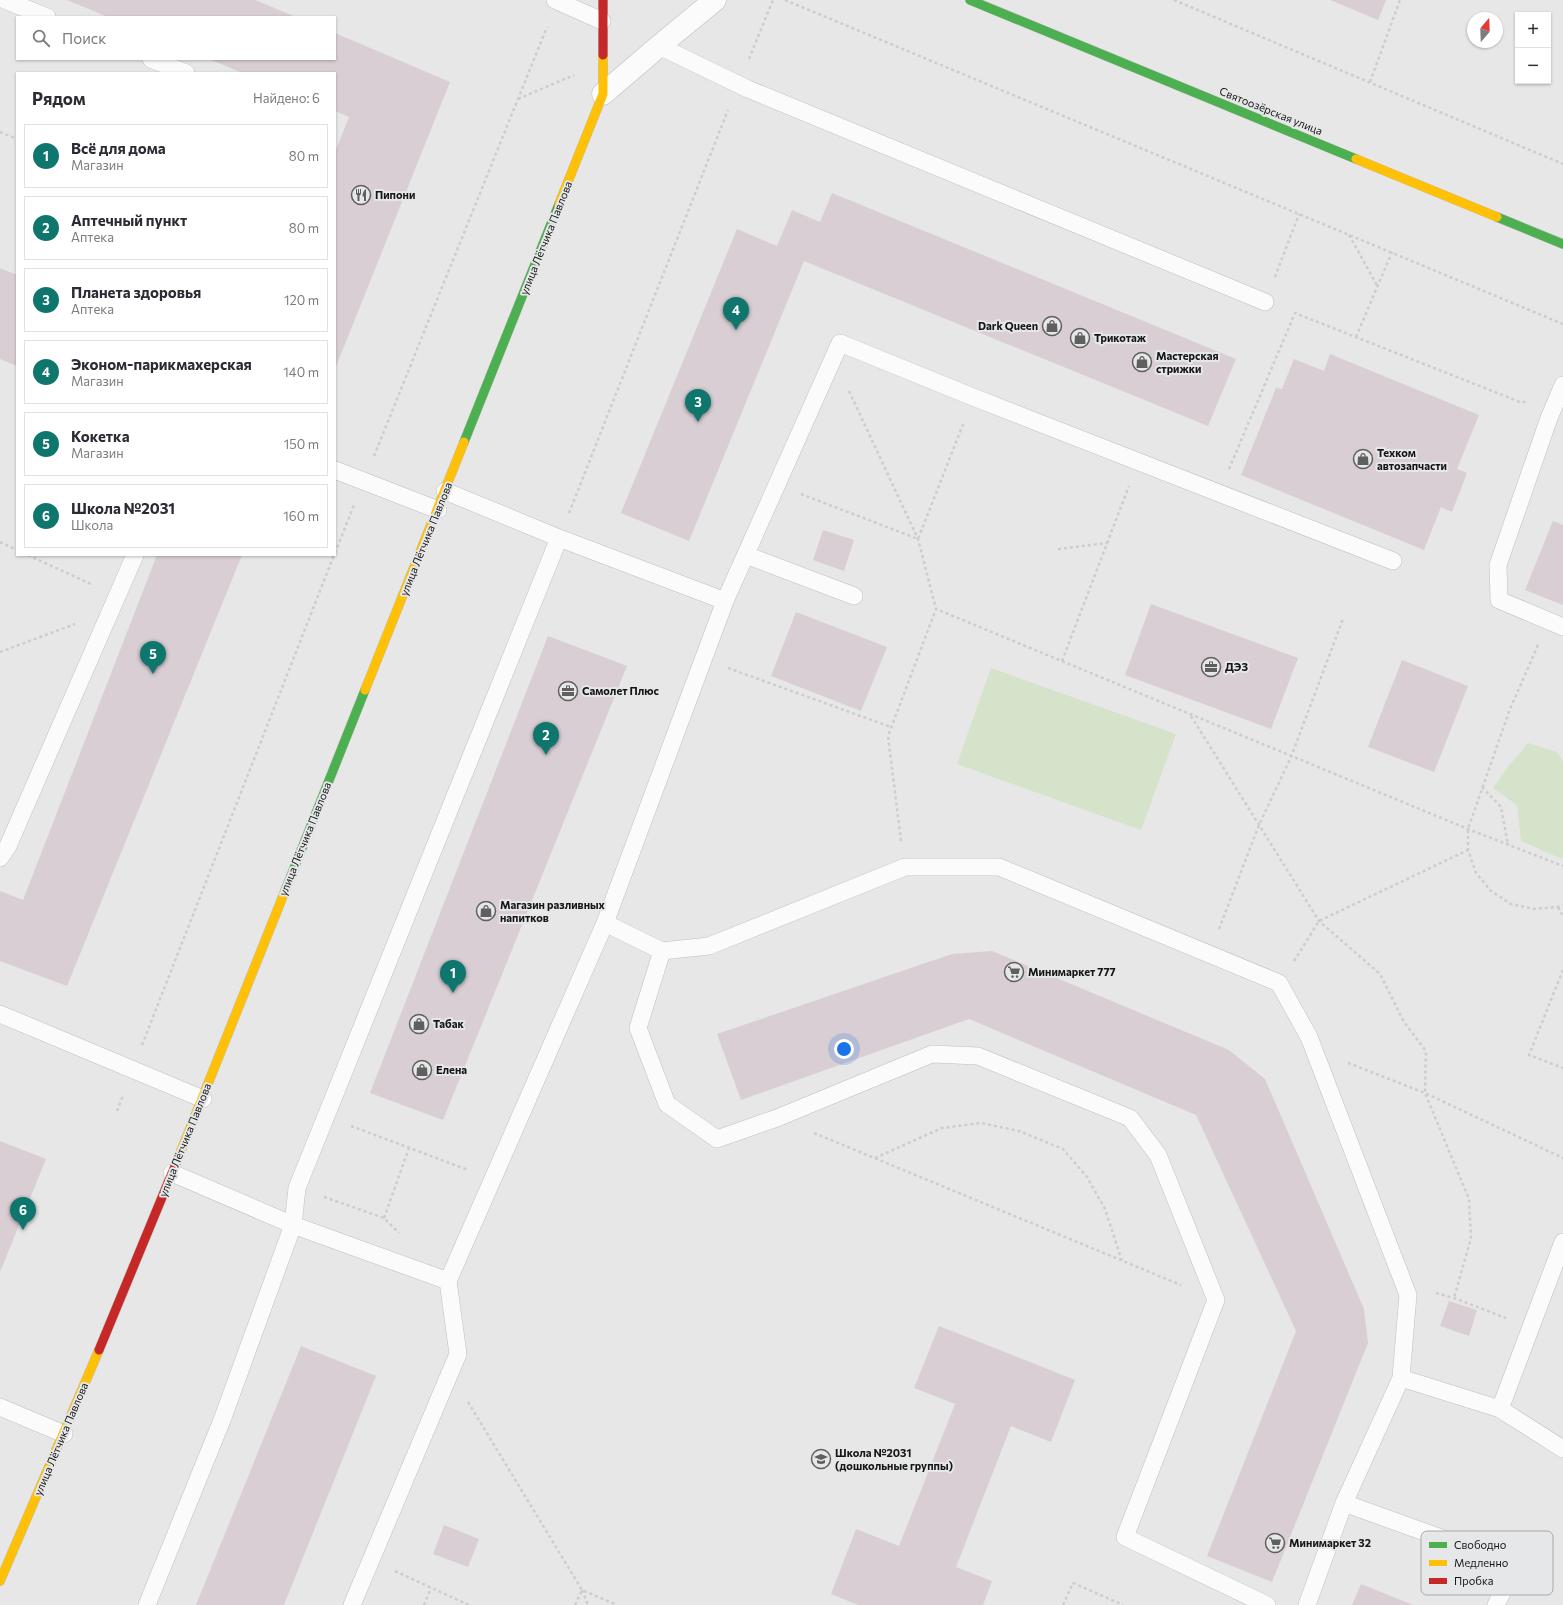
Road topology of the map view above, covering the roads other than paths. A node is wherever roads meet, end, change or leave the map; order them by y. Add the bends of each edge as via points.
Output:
1 (5, 0) edge
2 (556, 0) edge
3 (603, 0) edge
4 (716, 0) edge
5 (970, 0) edge
6 (45, 16) edge
7 (602, 21) junction
8 (659, 46) junction
9 (154, 60) edge
10 (184, 72) edge
11 (603, 94) junction
12 (1563, 244) edge
13 (1265, 302) road end
14 (1563, 385) edge
15 (1556, 421) edge
16 (336, 470) edge
17 (445, 491) junction
18 (438, 510) junction
19 (559, 538) junction
20 (746, 554) junction
21 (135, 556) edge
22 (1392, 560) dead end
23 (854, 596) dead end
24 (725, 601) junction
25 (1556, 624) edge
26 (0, 858) edge
27 (605, 923) junction
28 (662, 951) junction
29 (0, 1014) edge
30 (202, 1099) junction
31 (172, 1173) junction
32 (293, 1225) junction
33 (1563, 1242) edge
34 (448, 1281) junction
35 (1401, 1378) junction
36 (0, 1407) edge
37 (1500, 1409) junction
38 (64, 1434) junction
39 (1563, 1449) edge
40 (1344, 1503) junction
41 (1421, 1531) edge
42 (0, 1581) edge
43 (1501, 1595) edge
44 (147, 1605) edge
45 (352, 1605) edge
46 (1267, 1605) edge
47 (1307, 1605) edge
48 (1496, 1605) edge

1 - 6 lane
2 - 7 lane
3 - 7 street, улица Лётчика Павлова
4 - 8 street, улица Лётчика Павлова
5 - 12 street, Святоозёрская улица
7 - 11 street, улица Лётчика Павлова
8 - 11 street, улица Лётчика Павлова
8 - 13 lane via 739,84
9 - 10 lane
11 - 17 street, улица Лётчика Павлова
14 - 15 lane via 1556,401
15 - 25 lane via 1498,565 1499,600
16 - 18 lane
17 - 18 street, улица Лётчика Павлова
17 - 19 lane
18 - 30 street, улица Лётчика Павлова
19 - 24 lane
19 - 32 lane via 297,1188
20 - 22 lane via 840,343
20 - 23 lane
20 - 24 lane
21 - 26 lane via 8,846
24 - 27 lane
27 - 28 lane
27 - 34 lane
28 - 35 lane via 709,946 905,867 1000,867 1279,983 1309,1037 1408,1295
28 - 46 lane via 638,1028 668,1104 717,1139 777,1118 932,1054 978,1056 1130,1118 1158,1155 1216,1300 1125,1538
29 - 30 lane
30 - 31 street, улица Лётчика Павлова
31 - 32 lane
31 - 38 street, улица Лётчика Павлова
32 - 34 lane
32 - 44 lane via 222,1420
33 - 37 lane
34 - 45 lane via 458,1354
35 - 37 lane
35 - 40 lane
36 - 38 lane
37 - 39 lane
38 - 42 street, улица Лётчика Павлова
40 - 41 lane
40 - 47 lane
43 - 48 lane

